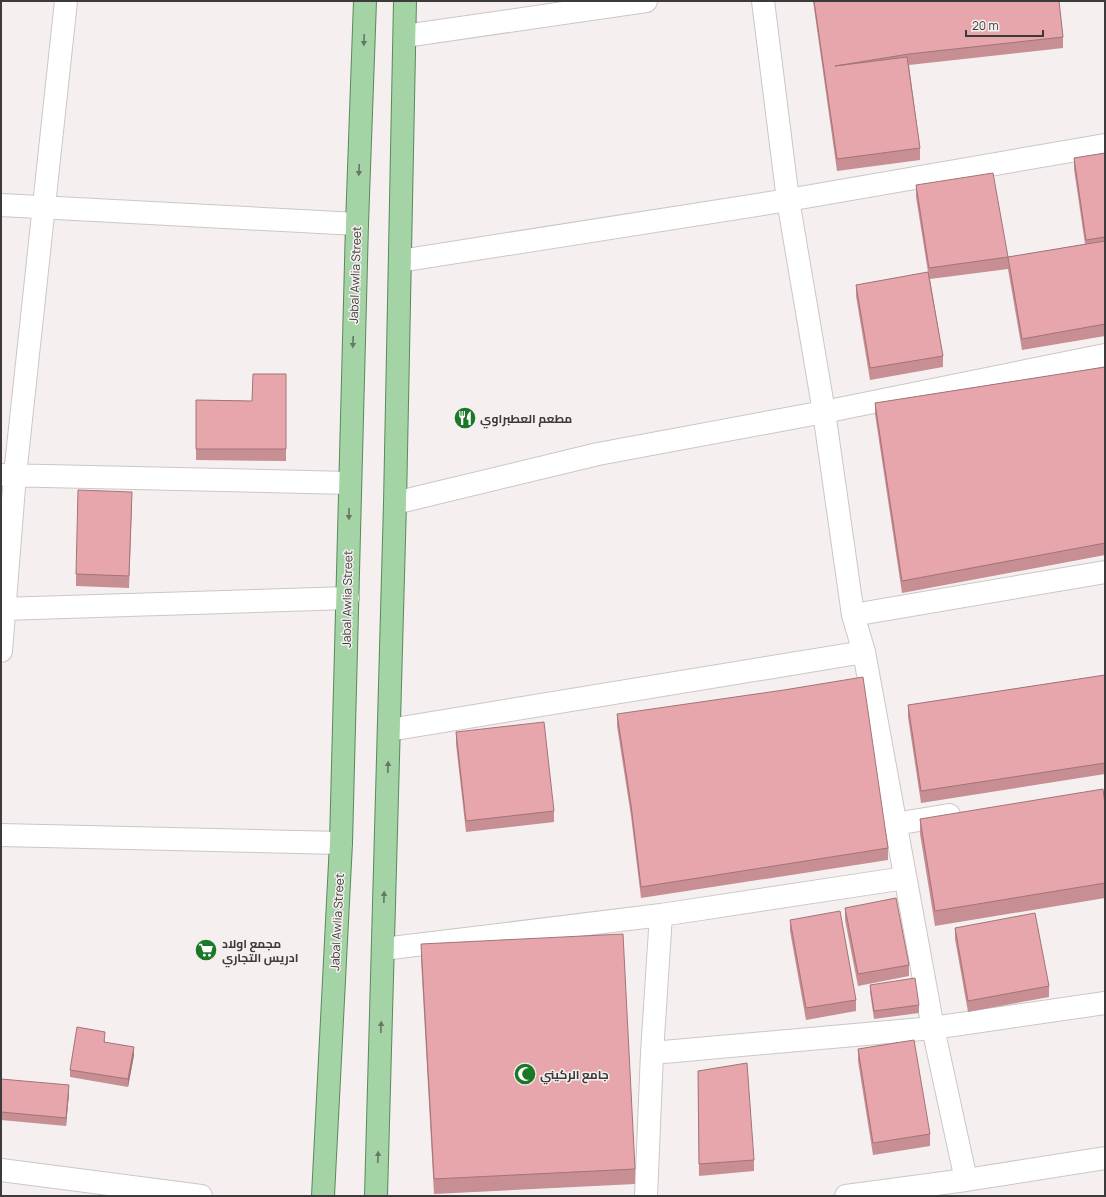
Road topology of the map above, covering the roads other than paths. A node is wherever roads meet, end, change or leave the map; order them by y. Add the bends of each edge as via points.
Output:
1 (66, 1) edge
2 (365, 1) edge
3 (405, 1) edge
4 (646, 1) edge
5 (763, 1) edge
6 (404, 36) junction
7 (1105, 145) edge
8 (788, 200) junction
9 (1, 205) edge
10 (45, 208) junction
11 (357, 224) junction
12 (400, 261) junction
13 (1105, 355) edge
14 (824, 412) junction
15 (8, 475) edge
16 (350, 483) junction
17 (395, 503) junction
18 (1105, 572) edge
19 (348, 598) junction
20 (3, 609) edge
21 (853, 615) junction
22 (1, 651) edge
23 (864, 652) junction
24 (389, 730) junction
25 (965, 812) edge
26 (895, 824) junction
27 (1, 835) edge
28 (341, 843) junction
29 (904, 878) junction
30 (661, 915) junction
31 (383, 949) junction
32 (1105, 1003) edge
33 (933, 1028) junction
34 (652, 1053) junction
35 (1105, 1158) edge
36 (1, 1170) edge
37 (966, 1180) junction
38 (201, 1196) edge
39 (323, 1196) edge
40 (376, 1196) edge
41 (646, 1196) edge
42 (846, 1196) edge

1 - 10 street
2 -> 11 main road, Jabal Awlia Street
3 - 6 main road
4 - 6 street
5 - 8 street
6 - 12 main road
7 - 8 street
8 - 12 street
8 - 14 street
9 - 10 street
10 - 11 street
10 - 15 street
11 -> 16 main road, Jabal Awlia Street
12 - 17 main road
13 - 14 street
14 - 17 street via 598,454
14 - 21 street
15 - 16 street
15 - 20 street
16 -> 19 main road, Jabal Awlia Street
17 - 24 main road
18 - 21 street
19 - 20 street
19 - 28 main road, Jabal Awlia Street
20 - 22 street
21 - 23 street
23 - 24 street
23 - 26 street
31 -> 24 main road
25 - 26 street
26 - 29 street
27 - 28 street
28 - 39 main road, Jabal Awlia Street
29 - 30 street
29 - 33 street
30 - 31 street
30 - 34 street
40 -> 31 main road
32 - 33 street
33 - 34 street
33 - 37 street
34 - 41 street
35 - 37 street
36 - 38 street
37 - 42 street

